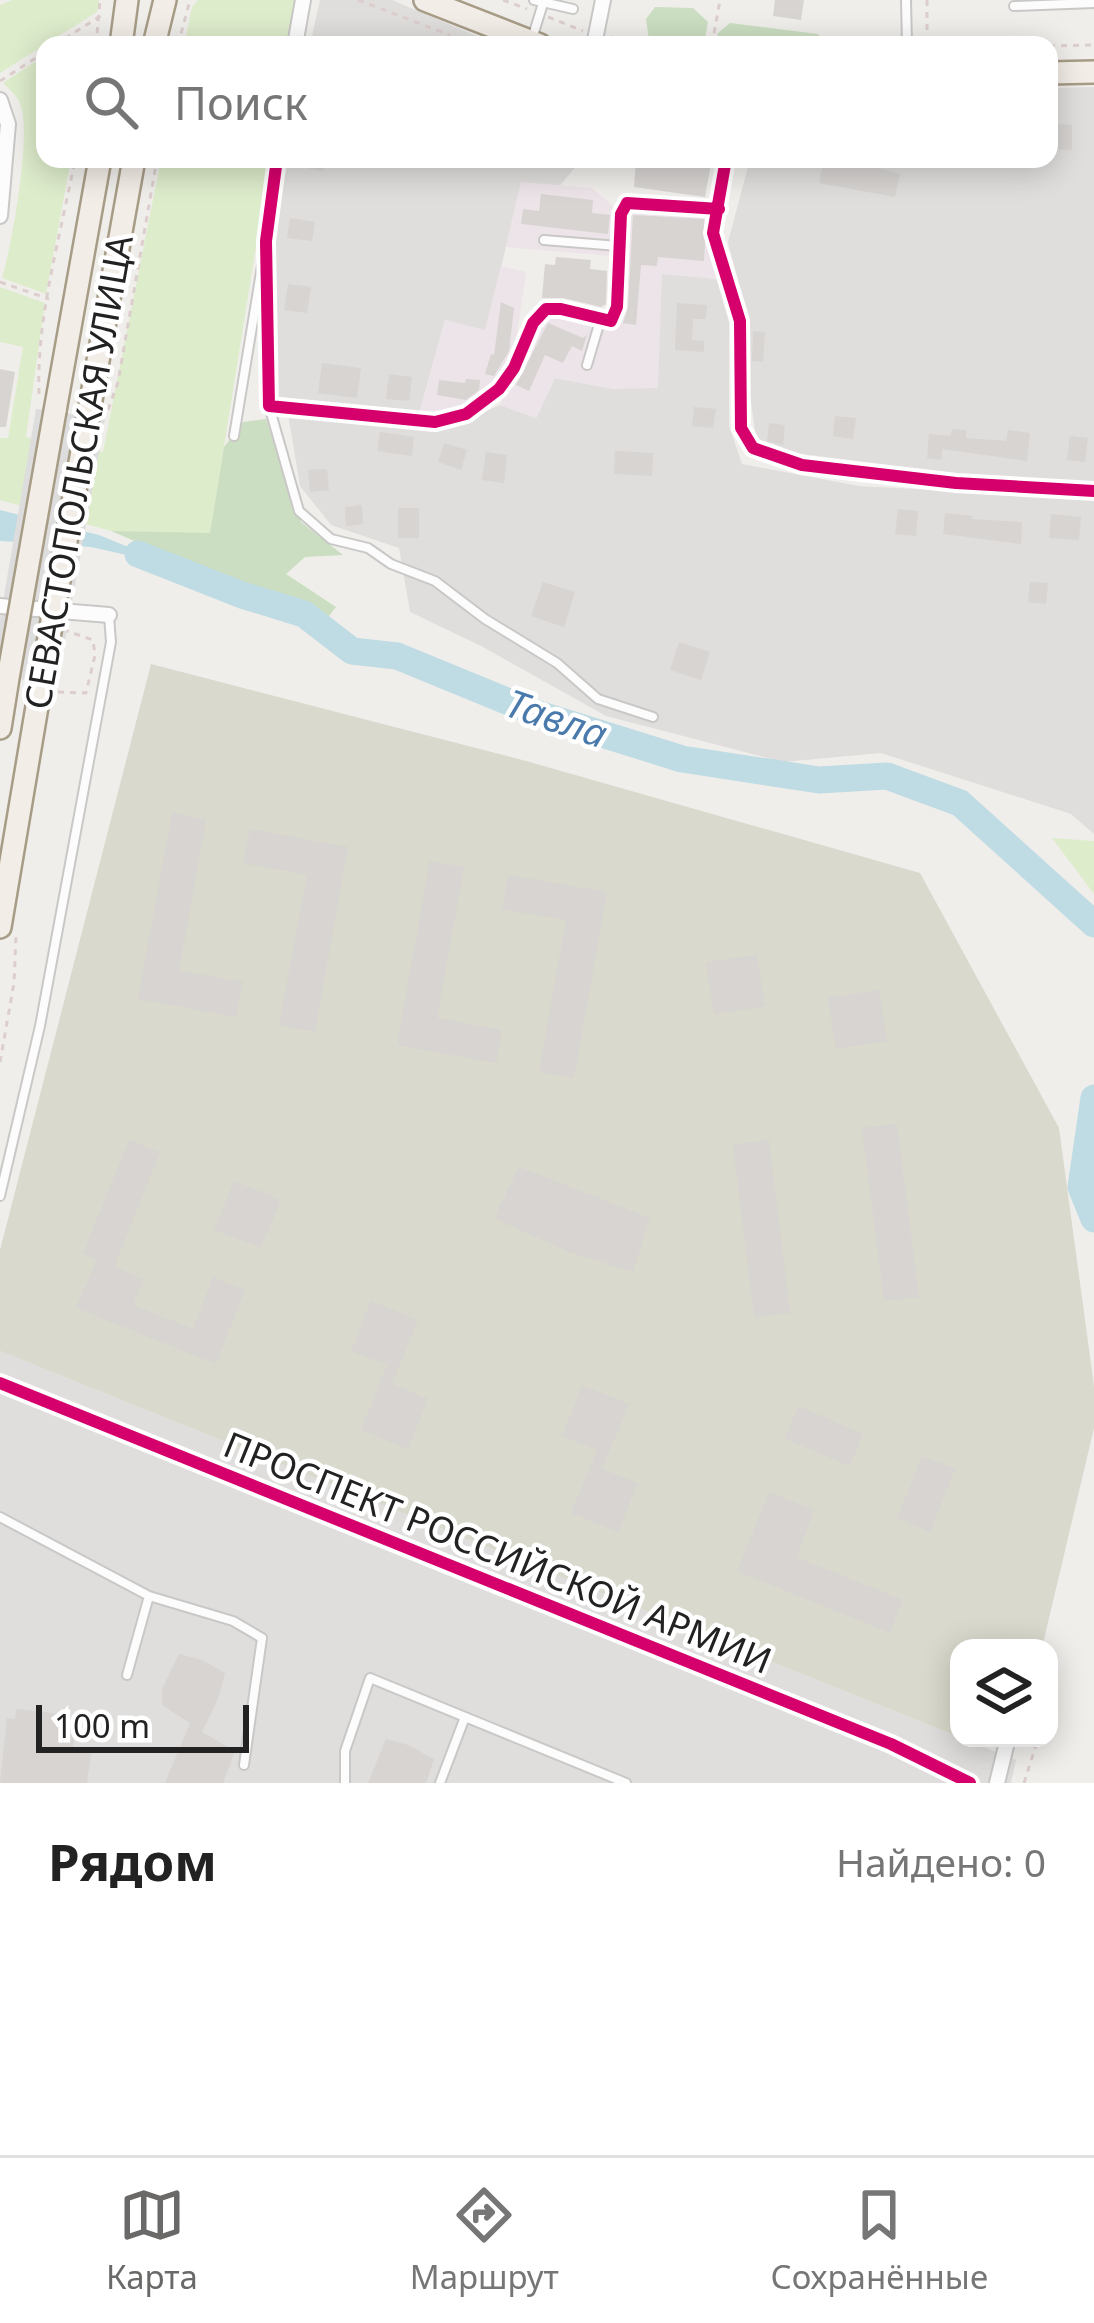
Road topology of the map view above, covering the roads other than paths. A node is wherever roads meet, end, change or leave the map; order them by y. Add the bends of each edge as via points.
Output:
1 (127, 0) edge
2 (165, 0) edge
3 (302, 0) edge
4 (425, 0) edge
5 (603, 0) edge
6 (906, 0) edge
7 (540, 1) edge
8 (1094, 3) edge
9 (1020, 4) edge
10 (573, 9) dead end
11 (122, 36) edge
12 (156, 36) edge
13 (296, 36) edge
14 (518, 36) edge
15 (537, 36) edge
16 (596, 36) edge
17 (907, 36) edge
18 (1058, 73) edge
19 (1094, 73) edge
20 (0, 100) edge
21 (98, 168) edge
22 (133, 168) edge
23 (276, 168) edge
24 (725, 168) edge
25 (719, 209) junction
26 (0, 216) edge
27 (544, 240) dead end
28 (266, 241) junction
29 (620, 247) junction
30 (600, 321) junction
31 (587, 365) dead end
32 (269, 406) junction
33 (234, 436) dead end
34 (1094, 491) edge
35 (0, 606) edge
36 (109, 615) joint
37 (652, 717) dead end
38 (0, 728) edge
39 (0, 927) edge
40 (0, 1196) edge
41 (0, 1383) edge
42 (0, 1517) edge
43 (149, 1596) junction
44 (127, 1675) dead end
45 (465, 1717) junction
46 (1005, 1747) edge
47 (244, 1765) dead end
48 (345, 1783) edge
49 (440, 1783) edge
50 (626, 1783) edge
51 (970, 1783) edge
52 (997, 1783) edge

1 - 11 main road
2 - 12 main road
3 - 13 street
4 - 14 main road
5 - 16 street
6 - 17 lane
7 - 10 lane
7 - 15 lane
8 - 9 lane
18 - 19 main road
20 - 26 street via 8,124
21 - 38 main road, СЕВАСТОПОЛЬСКАЯ УЛИЦА, bridge via 48,410
22 - 39 main road, СЕВАСТОПОЛЬСКАЯ УЛИЦА, bridge
23 - 28 street
24 - 25 street
25 - 29 street via 627,203
25 - 34 street via 713,232 740,321 741,428 753,448 802,465
27 - 29 lane
28 - 32 street
28 - 33 lane
29 - 30 street via 616,307 611,321
30 - 31 lane
30 - 32 street via 545,309 499,389 466,414 435,422
32 - 37 lane via 299,511 332,538 435,581 598,699
35 - 36 street
36 - 40 lane via 111,642 40,1026
41 - 51 street, ПРОСПЕКТ РОССИЙСКОЙ АРМИИ
42 - 43 lane
43 - 44 lane
43 - 47 lane via 262,1638
45 - 48 lane via 370,1678 345,1750
45 - 49 lane
45 - 50 lane
46 - 52 street

